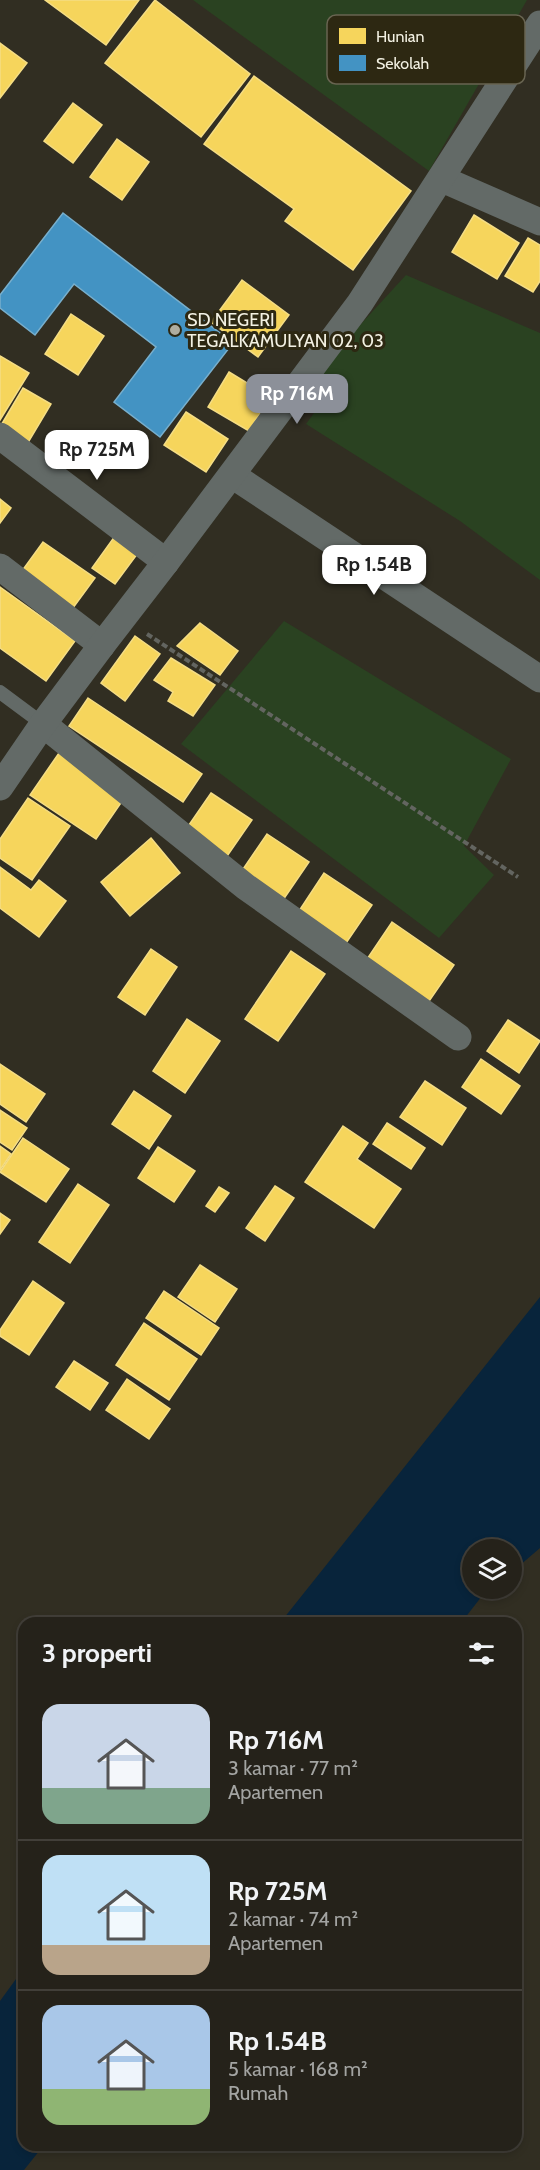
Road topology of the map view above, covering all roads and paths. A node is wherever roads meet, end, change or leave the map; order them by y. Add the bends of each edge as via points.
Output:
1 (540, 24) edge
2 (525, 48) edge
3 (502, 84) edge
4 (442, 179) junction
5 (540, 222) edge
6 (0, 436) edge
7 (232, 475) junction
8 (166, 562) junction
9 (0, 567) edge
10 (123, 619) junction
11 (102, 645) junction
12 (540, 679) edge
13 (0, 692) edge
14 (43, 724) junction
15 (1, 783) edge
16 (518, 877) dead end
17 (458, 1037) dead end

1 - 2 street
3 - 4 street
4 - 5 street
4 - 7 street via 360,303
6 - 8 street
7 - 8 street
7 - 12 street
8 - 10 street
9 - 11 street
10 - 11 street
10 - 16 path
11 - 14 street
13 - 14 lane
14 - 15 street
14 - 17 street via 246,887

